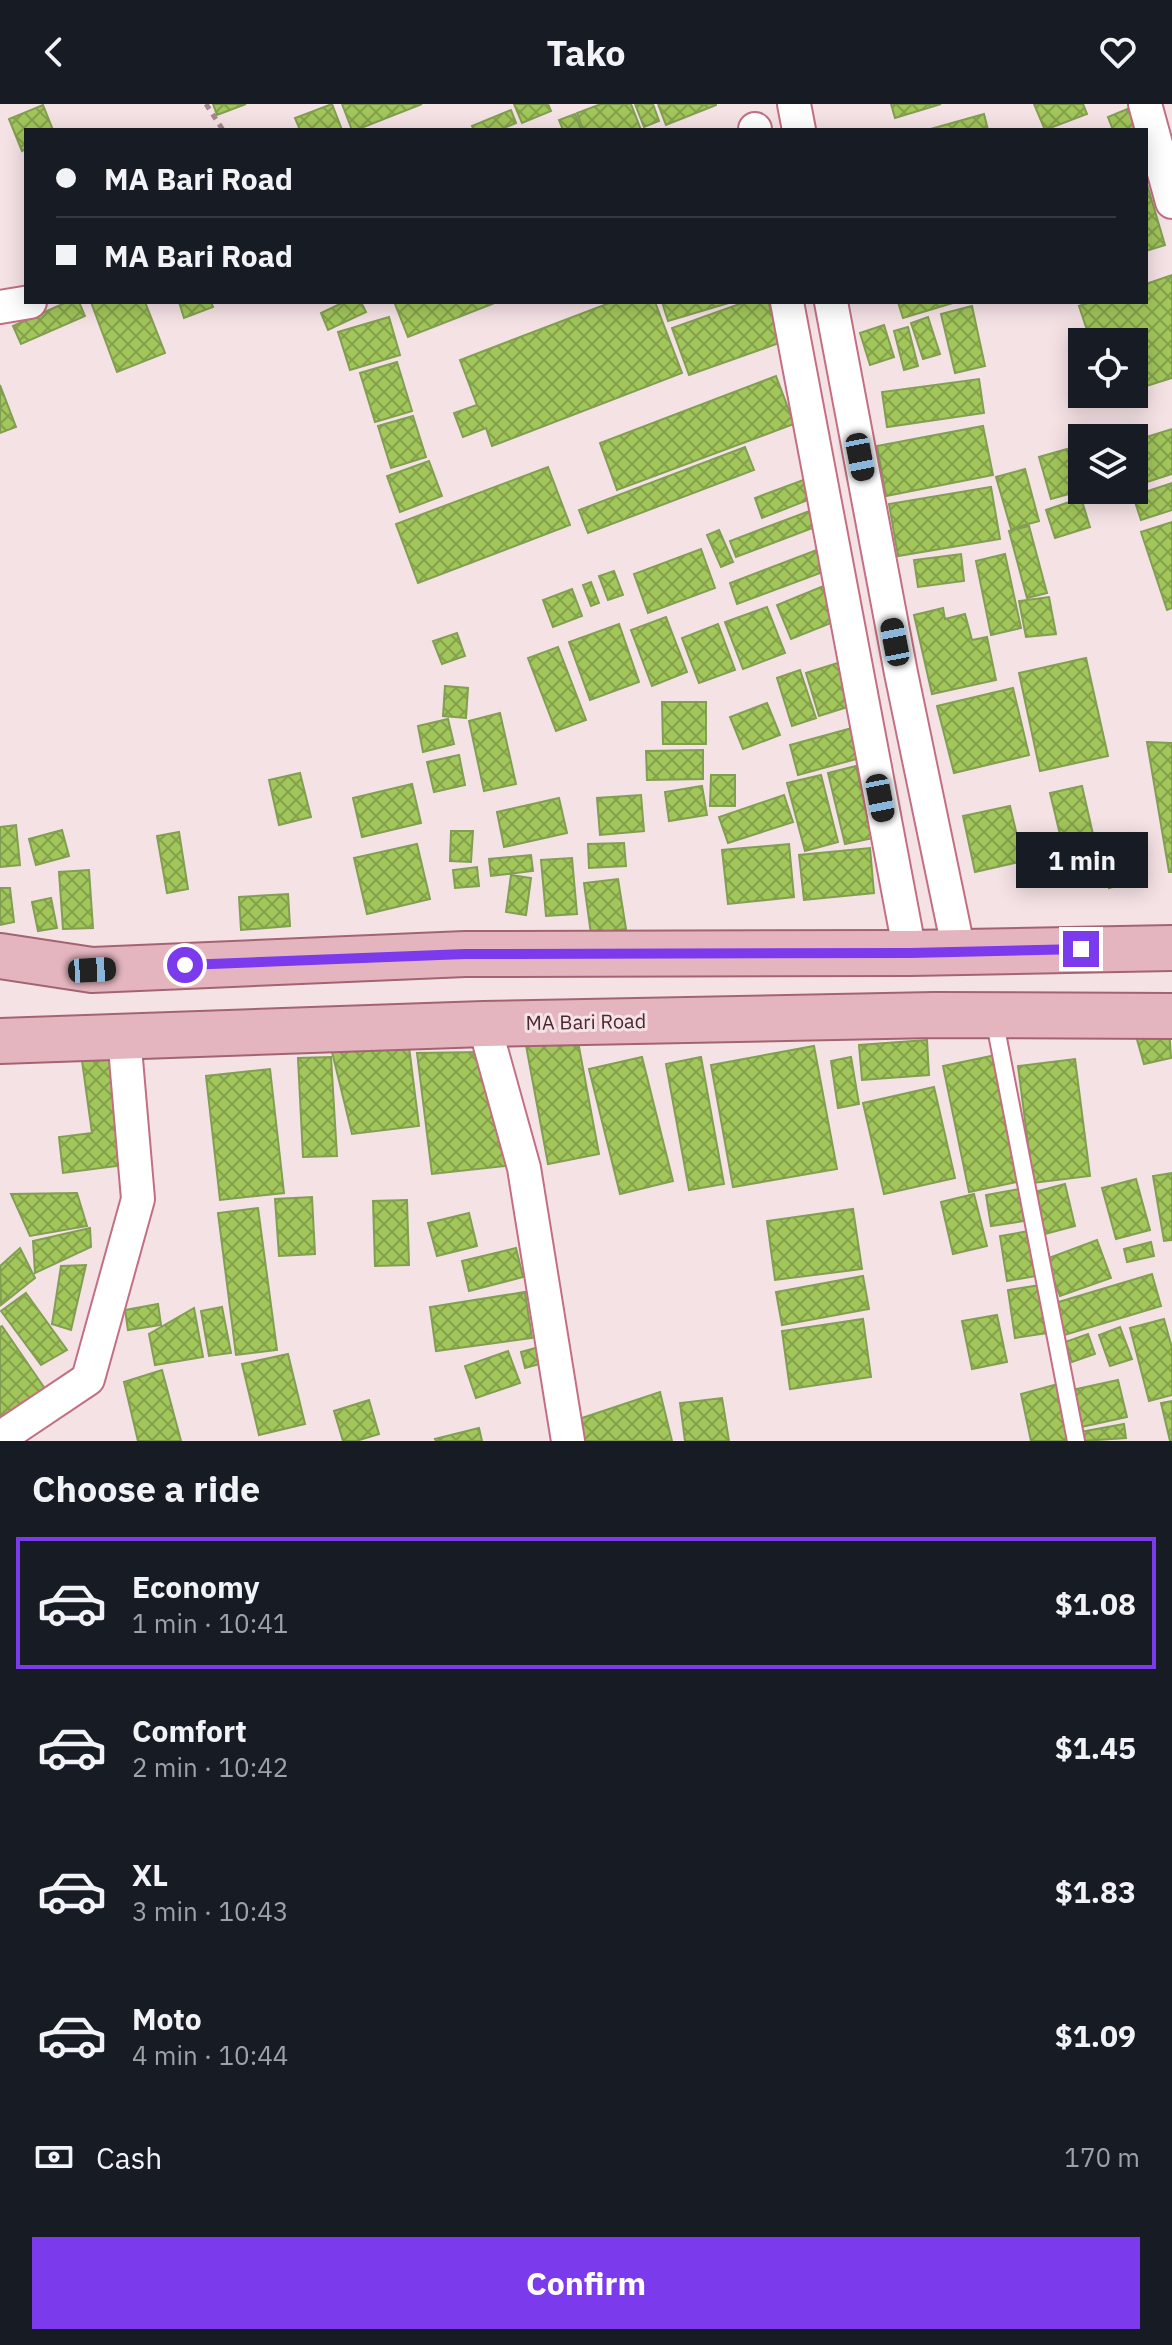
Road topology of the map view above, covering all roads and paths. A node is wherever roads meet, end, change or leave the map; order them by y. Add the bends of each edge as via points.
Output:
1 (206, 104) edge
2 (794, 104) edge
3 (1145, 104) edge
4 (222, 128) edge
5 (799, 128) edge
6 (1172, 202) edge
7 (24, 303) edge
8 (787, 304) edge
9 (831, 304) edge
10 (0, 307) edge
11 (1172, 948) edge
12 (959, 952) junction
13 (910, 953) junction
14 (0, 956) edge
15 (993, 1016) junction
16 (1172, 1016) edge
17 (484, 1024) junction
18 (124, 1036) junction
19 (0, 1041) edge
20 (0, 1438) edge
21 (568, 1441) edge
22 (1076, 1441) edge

1 - 4 path
2 - 5 street
3 - 6 street
7 - 10 street
8 - 13 street
9 - 12 street
11 - 12 main road
12 - 13 main road
13 - 14 main road via 434,955 92,970
15 - 16 main road, MA Bari Road
15 - 17 main road, MA Bari Road
15 - 22 lane
17 - 18 main road, MA Bari Road
17 - 21 street via 524,1168
18 - 19 main road, MA Bari Road
18 - 20 street via 138,1199 88,1379

